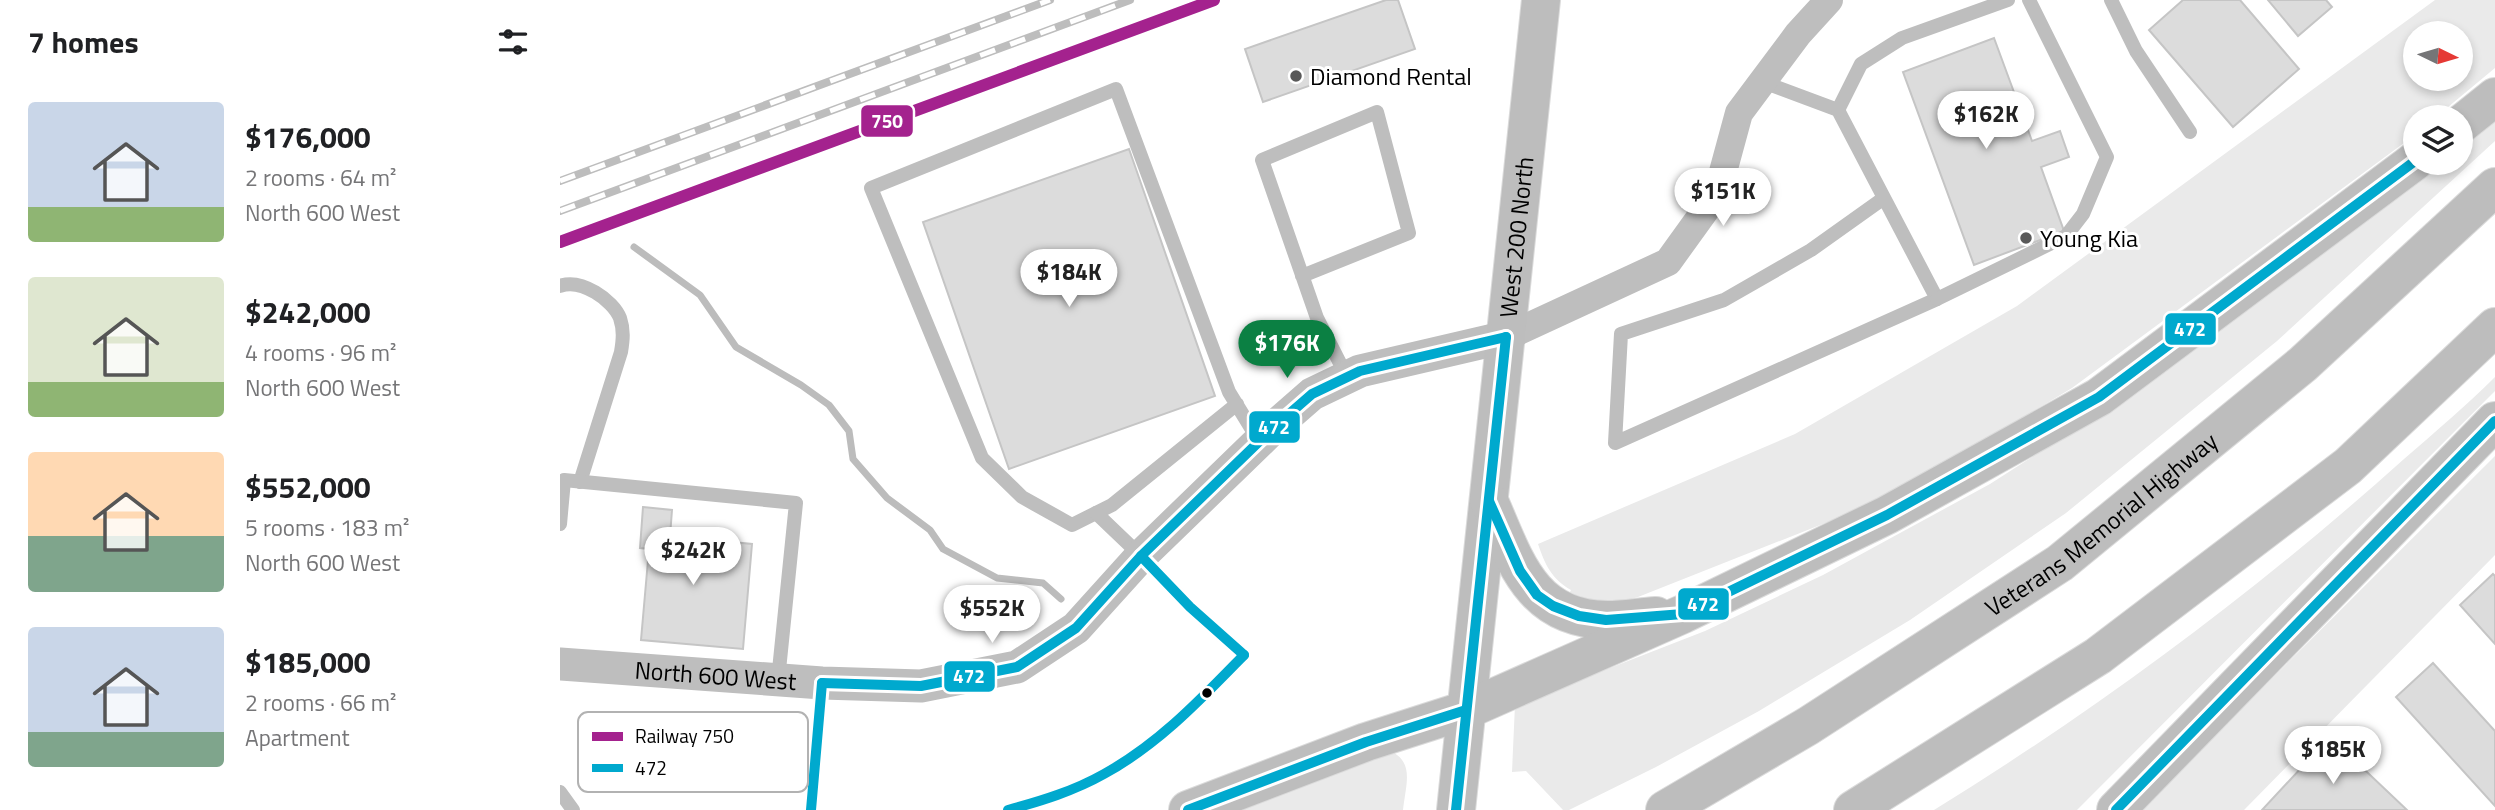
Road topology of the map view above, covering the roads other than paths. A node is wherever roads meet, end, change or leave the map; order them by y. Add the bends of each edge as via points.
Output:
1 (1541, 0) edge
2 (1829, 0) edge
3 (2008, 0) edge
4 (2029, 0) edge
5 (2111, 0) edge
6 (1763, 82) junction
7 (2495, 97) edge
8 (1838, 110) junction
9 (2473, 115) edge
10 (2190, 132) dead end
11 (2403, 171) edge
12 (2495, 187) edge
13 (1884, 198) junction
14 (1302, 276) junction
15 (560, 286) edge
16 (1937, 299) junction
17 (2495, 327) edge
18 (1506, 337) junction
19 (1347, 377) junction
20 (1237, 404) junction
21 (2495, 421) edge
22 (1259, 442) junction
23 (580, 482) junction
24 (1489, 501) junction
25 (1096, 513) junction
26 (560, 524) edge
27 (1141, 556) junction
28 (1683, 614) junction
29 (560, 664) edge
30 (778, 680) junction
31 (822, 683) junction
32 (1466, 710) junction
33 (560, 792) edge
34 (573, 810) edge
35 (811, 810) edge
36 (1008, 810) edge
37 (1188, 810) edge
38 (1456, 810) edge
39 (1665, 810) edge
40 (1853, 810) edge
41 (2116, 810) edge

1 - 18 main road, West 200 North
2 - 6 street
3 - 8 lane via 1902,38 1861,64
4 - 16 lane via 2107,157 2083,214 2066,236
5 - 10 lane via 2136,51
6 - 8 lane
6 - 18 street via 1739,113 1717,194 1668,262
7 - 9 main road
8 - 13 lane
11 - 28 main road via 2099,397 1887,515
12 - 39 main road, Veterans Memorial Highway via 2303,364 2060,563 1808,726
13 - 16 lane
13 - 16 lane via 1811,250 1724,300 1621,334 1615,443
14 - 14 lane via 1262,160 1377,112 1409,233
14 - 19 lane
15 - 23 lane via 592,288 619,315 624,333
17 - 40 main road via 2348,466 2098,656
18 - 19 street, North 600 West
18 - 24 main road, West 200 North
19 - 22 street, North 600 West via 1312,394
20 - 22 lane
20 - 25 lane
20 - 25 lane via 1116,89 871,188 982,458 1022,497 1072,525
21 - 41 main road
22 - 27 street, North 600 West
23 - 26 lane via 564,480
23 - 30 lane via 796,503
24 - 28 main road via 1520,571 1553,606 1606,620
24 - 32 main road, West 200 North
25 - 27 lane
27 - 31 street, North 600 West via 1076,628 1017,667 921,686
27 - 36 lane via 1244,655 1188,712 1118,766 1048,800
28 - 32 main road
29 - 30 street, North 600 West
30 - 31 street, North 600 West
31 - 35 lane
32 - 37 main road via 1366,742
32 - 38 main road, West 200 North
33 - 34 lane

